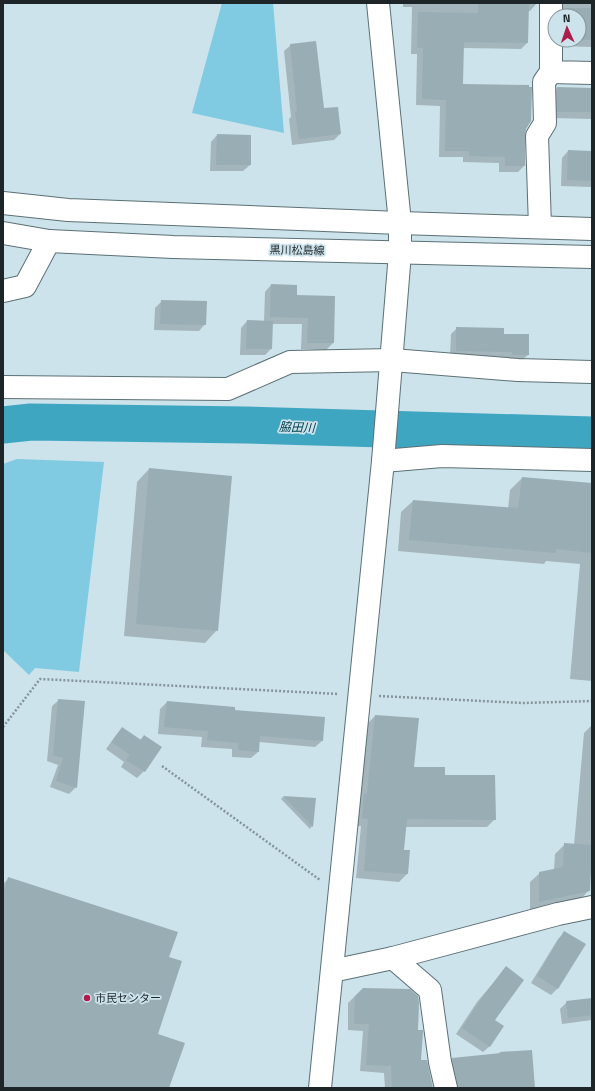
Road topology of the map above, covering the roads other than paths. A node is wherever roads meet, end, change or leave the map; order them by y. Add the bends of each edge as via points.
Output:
1 (378, 3) edge
2 (551, 3) edge
3 (551, 72) junction
4 (592, 74) edge
5 (3, 203) edge
6 (400, 224) junction
7 (540, 227) junction
8 (592, 229) edge
9 (3, 233) edge
10 (49, 240) junction
11 (400, 253) junction
12 (592, 257) edge
13 (3, 291) edge
14 (392, 360) junction
15 (592, 372) edge
16 (3, 386) edge
17 (383, 460) junction
18 (592, 460) edge
19 (592, 908) edge
20 (392, 958) junction
21 (332, 971) junction
22 (320, 1088) edge
23 (446, 1088) edge

1 - 6 street
2 - 3 street
3 - 4 street
3 - 7 street via 544,82 545,123 537,136
5 - 6 street via 68,210
6 - 7 street
6 - 11 street
7 - 8 street
9 - 10 street, 黒川松島線
10 - 11 street, 黒川松島線 via 173,247
10 - 13 street via 25,286
11 - 12 street, 黒川松島線
11 - 14 street
14 - 15 street via 518,370
14 - 16 street via 290,362 228,389
14 - 17 street
17 - 18 street via 442,456
17 - 21 street
19 - 20 street via 558,914
20 - 21 street
20 - 23 street via 430,990
21 - 22 street

